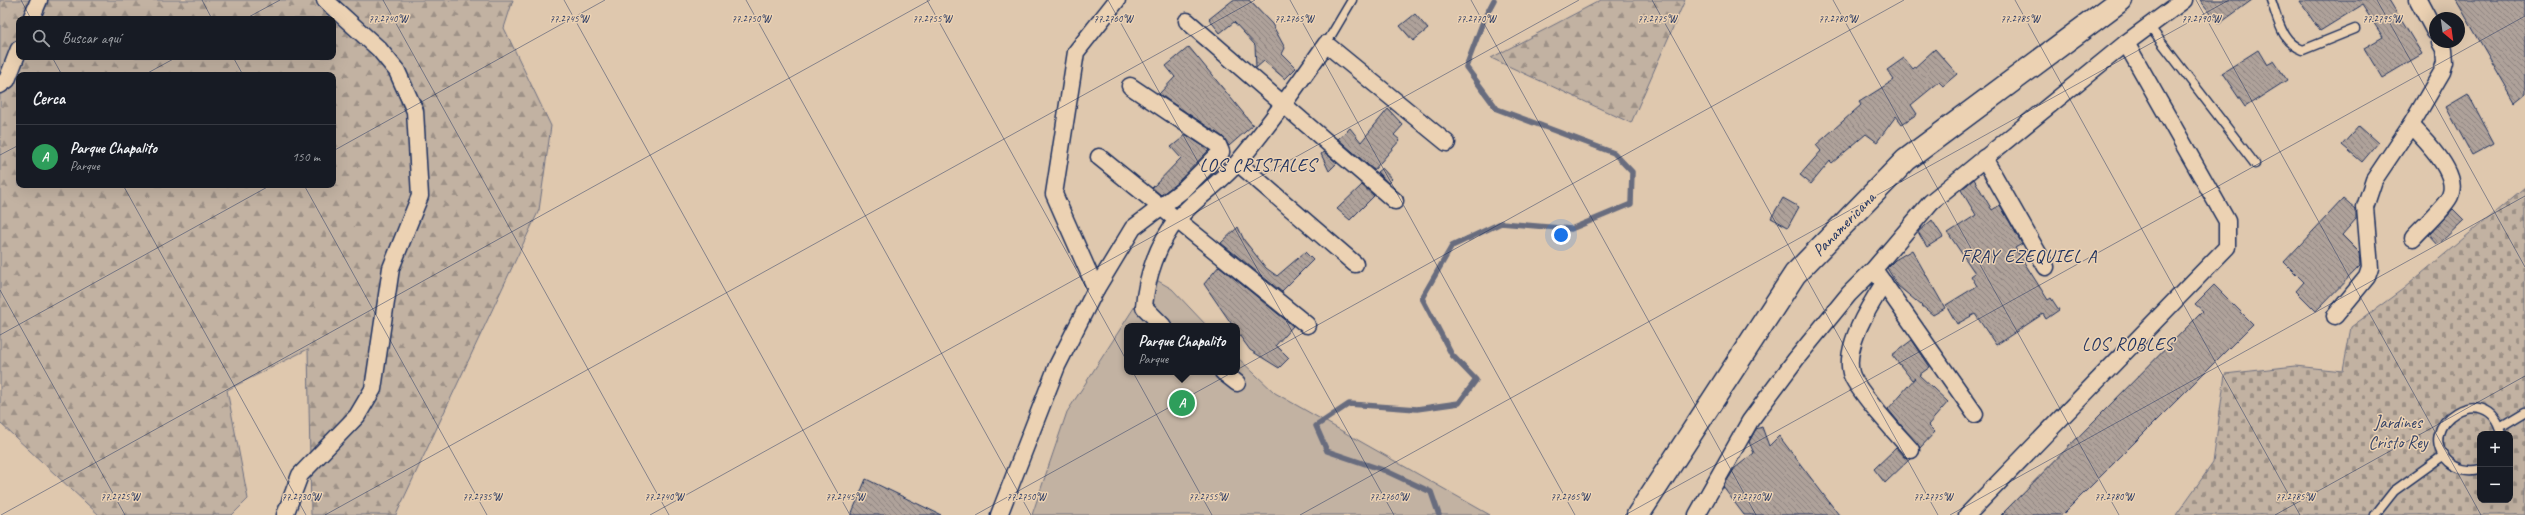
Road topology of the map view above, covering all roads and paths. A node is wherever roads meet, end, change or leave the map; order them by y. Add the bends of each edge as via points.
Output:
1 (38, 0) edge
2 (325, 0) edge
3 (1118, 0) edge
4 (1352, 0) edge
5 (2121, 0) edge
6 (2184, 0) edge
7 (2271, 0) edge
8 (2418, 0) edge
9 (32, 16) edge
10 (1187, 21) dead end
11 (2429, 21) edge
12 (2149, 26) junction
13 (2354, 29) dead end
14 (2126, 43) junction
15 (1326, 44) junction
16 (2443, 48) edge
17 (16, 57) edge
18 (0, 85) edge
19 (1130, 86) dead end
20 (1284, 103) junction
21 (2412, 125) junction
22 (1447, 143) dead end
23 (1099, 157) dead end
24 (1984, 158) junction
25 (1238, 163) junction
26 (2255, 164) dead end
27 (1395, 201) dead end
28 (1160, 206) junction
29 (1177, 220) junction
30 (2413, 238) dead end
31 (1355, 264) dead end
32 (2046, 267) dead end
33 (1874, 269) junction
34 (1884, 283) junction
35 (1096, 288) junction
36 (2335, 316) dead end
37 (1160, 323) edge
38 (1307, 326) dead end
39 (1227, 375) edge
40 (1237, 383) dead end
41 (2525, 412) edge
42 (1975, 414) dead end
43 (2501, 430) edge
44 (1912, 450) dead end
45 (2444, 455) junction
46 (2477, 469) edge
47 (1643, 512) edge
48 (285, 515) edge
49 (999, 515) edge
50 (1696, 515) edge
51 (1968, 515) edge
52 (2375, 515) edge

1 - 9 street
2 - 48 street via 379,49 397,71 415,111 420,196 391,268 373,389 356,416 300,475
3 - 35 street via 1076,52 1054,194
4 - 15 lane
5 - 47 main road, Panamericana via 1906,160 1796,274
6 - 12 street
7 - 13 lane via 2283,33 2291,45 2304,50
8 - 11 street
10 - 20 street
12 - 14 street
12 - 26 lane
14 - 24 street
14 - 51 street via 2227,221 2227,247
15 - 20 street
15 - 22 street
16 - 21 street via 2445,62 2442,72
17 - 18 street via 7,80
19 - 28 street via 1221,148 1221,152 1183,190
20 - 25 street
20 - 27 street
21 - 30 street via 2443,162 2452,186 2450,197
21 - 36 street via 2374,180 2365,207 2370,268 2367,277
23 - 28 street
24 - 32 street
24 - 33 street via 1931,202
25 - 29 street
25 - 31 street
28 - 29 street
28 - 35 street via 1133,228
29 - 37 street via 1157,255 1145,291 1144,307
29 - 38 street
33 - 34 street
33 - 50 street via 1849,294 1750,421
34 - 42 street
34 - 44 street via 1864,315 1853,346 1851,374 1891,428
35 - 49 street via 1057,366
39 - 40 street
41 - 43 lane
43 - 45 lane via 2492,415 2482,409 2472,408 2455,412 2447,418 2441,428 2440,446
45 - 46 lane via 2454,466 2467,471
45 - 52 lane via 2394,491

